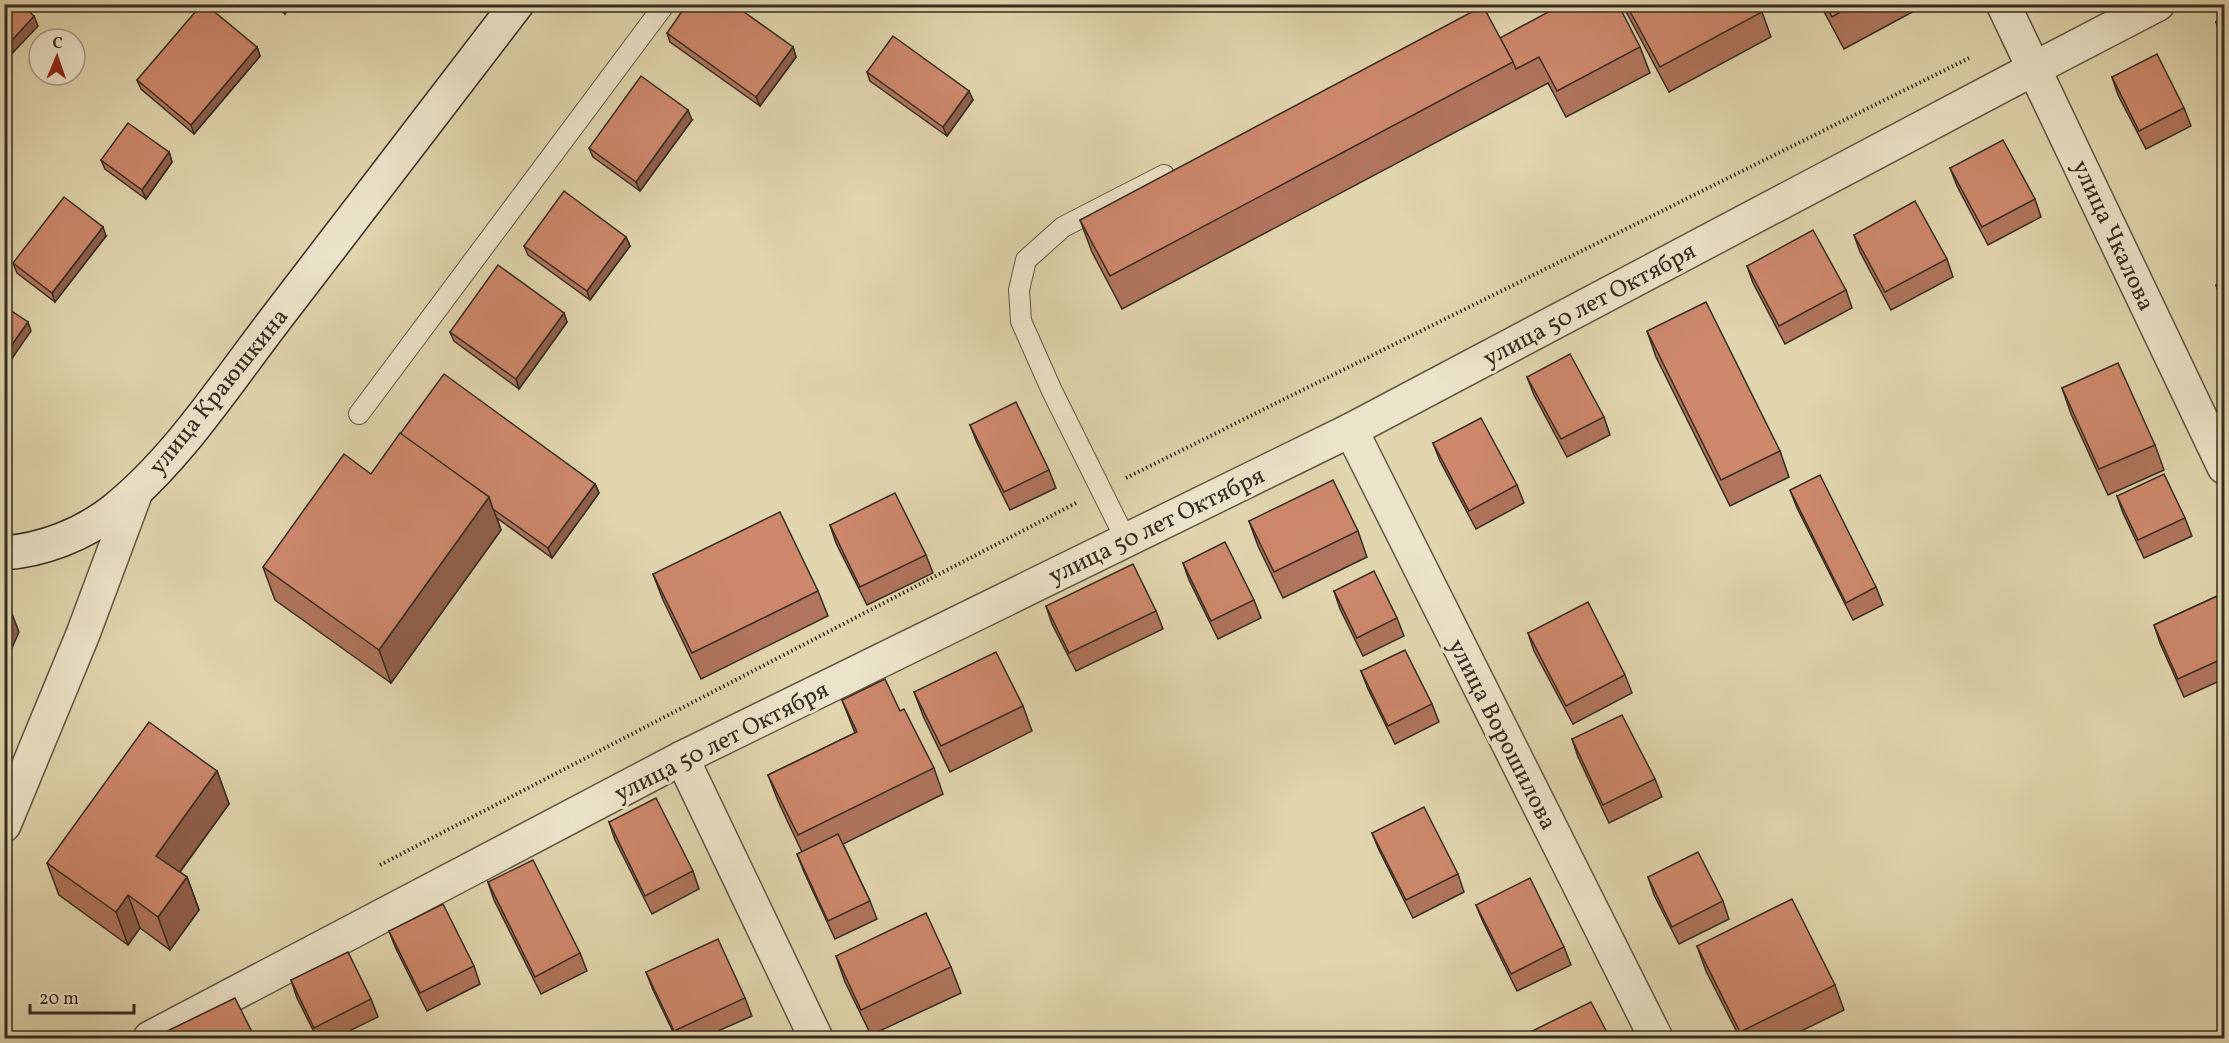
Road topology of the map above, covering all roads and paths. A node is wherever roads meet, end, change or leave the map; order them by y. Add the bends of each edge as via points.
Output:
1 (517, 4) edge
2 (665, 4) edge
3 (2003, 4) edge
4 (2158, 4) edge
5 (1968, 58) dead end
6 (2035, 68) junction
7 (1180, 167) edge
8 (359, 414) dead end
9 (1351, 430) junction
10 (2224, 467) edge
11 (1101, 490) junction
12 (136, 492) junction
13 (1126, 540) junction
14 (4, 553) edge
15 (682, 758) junction
16 (4, 825) edge
17 (380, 865) dead end
18 (150, 1038) edge
19 (816, 1038) edge
20 (1656, 1038) edge

1 - 12 street, улица Краюшкина via 201,416
2 - 8 lane
3 - 6 street, улица Чкалова
4 - 6 street, улица 50 лет Октября
5 - 11 path
6 - 9 street, улица 50 лет Октября
6 - 10 street, улица Чкалова
7 - 11 lane via 1063,228 1026,260 1019,290 1021,321
9 - 13 street, улица 50 лет Октября
9 - 20 street, улица Ворошилова
11 - 13 lane
11 - 17 path
12 - 14 street via 83,530 50,545
12 - 16 street, улица Краюшкина via 83,634
13 - 15 street, улица 50 лет Октября
15 - 18 street, улица 50 лет Октября
15 - 19 street

